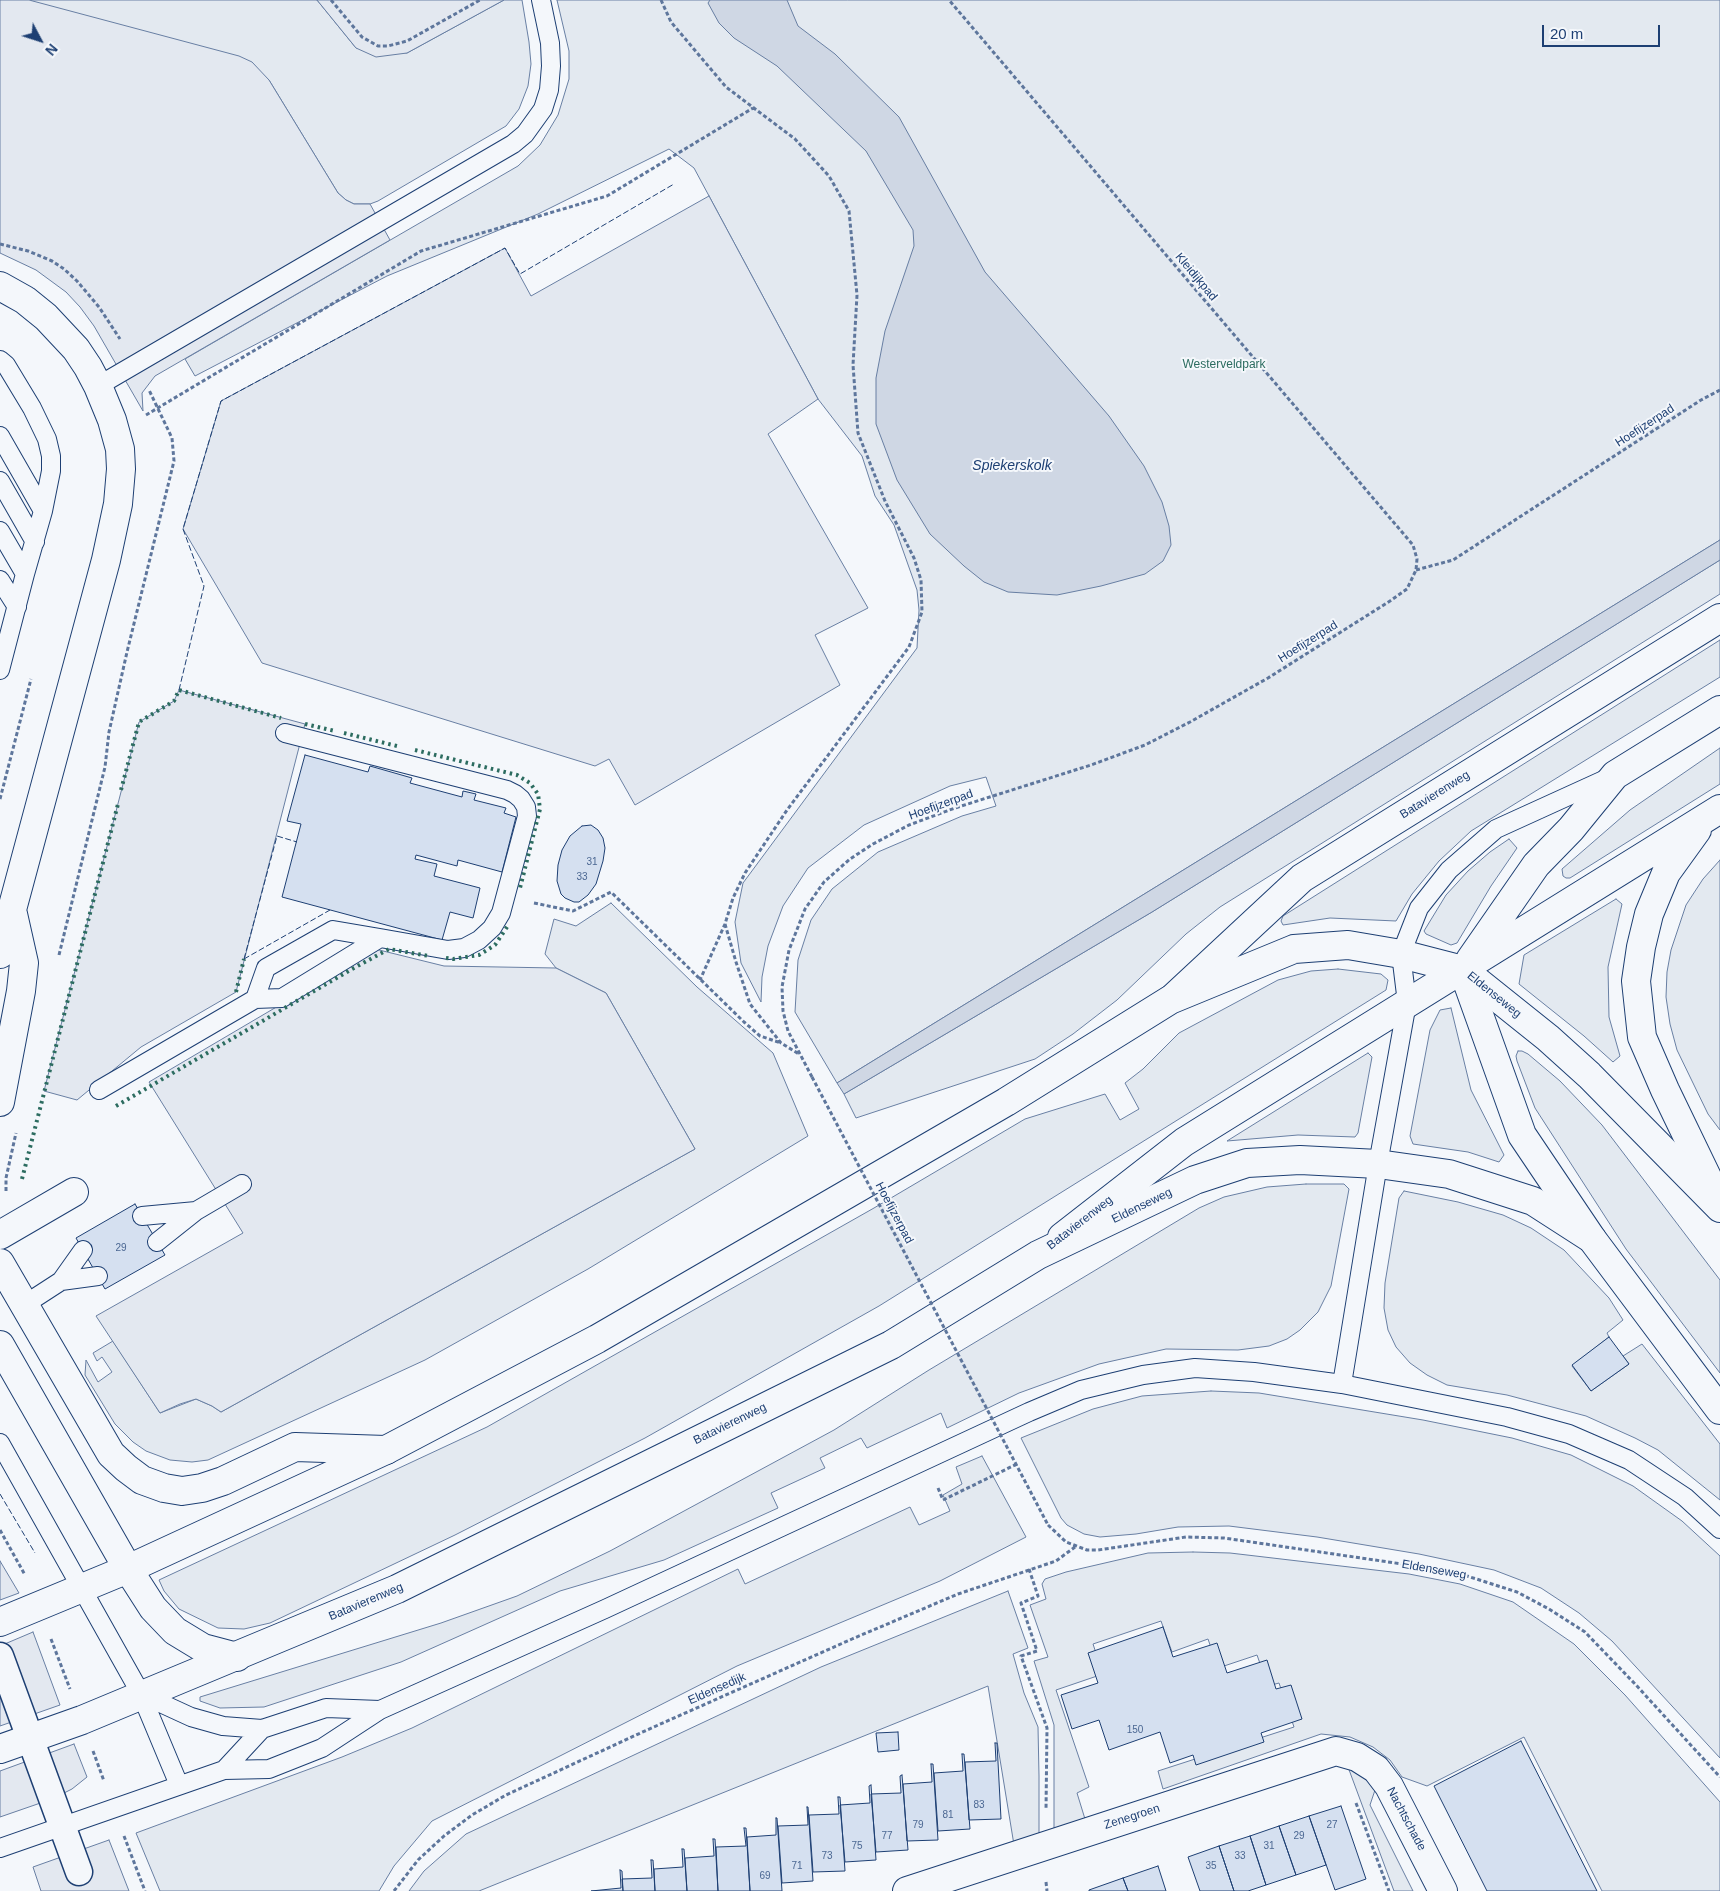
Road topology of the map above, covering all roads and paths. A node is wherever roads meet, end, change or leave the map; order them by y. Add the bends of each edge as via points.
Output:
1 (331, 0) edge
2 (480, 0) edge
3 (541, 0) edge
4 (661, 0) edge
5 (949, 0) edge
6 (753, 108) junction
7 (0, 286) edge
8 (0, 360) edge
9 (98, 386) junction
10 (1720, 390) edge
11 (116, 433) junction
12 (0, 436) edge
13 (0, 481) edge
14 (43, 511) junction
15 (0, 531) edge
16 (35, 542) junction
17 (1416, 570) junction
18 (25, 574) junction
19 (0, 580) edge
20 (17, 607) junction
21 (1720, 618) edge
22 (2, 657) edge
23 (1720, 710) edge
24 (285, 733) dead end
25 (1615, 775) junction
26 (1712, 814) edge
27 (531, 902) dead end
28 (12, 910) junction
29 (725, 924) junction
30 (380, 938) junction
31 (0, 954) edge
32 (1401, 954) junction
33 (1463, 970) junction
34 (700, 980) junction
35 (255, 998) junction
36 (1170, 1000) junction
37 (1407, 1003) junction
38 (781, 1043) junction
39 (799, 1054) junction
40 (99, 1090) dead end
41 (0, 1102) edge
42 (1378, 1164) junction
43 (242, 1184) dead end
44 (74, 1192) dead end
45 (1720, 1204) edge
46 (1720, 1208) edge
47 (196, 1211) junction
48 (142, 1216) dead end
49 (0, 1234) edge
50 (1592, 1239) junction
51 (157, 1242) dead end
52 (83, 1250) dead end
53 (1038, 1255) junction
54 (0, 1263) edge
55 (98, 1276) dead end
56 (61, 1281) junction
57 (24, 1304) junction
58 (0, 1345) edge
59 (1342, 1384) junction
60 (1720, 1410) edge
61 (0, 1443) edge
62 (386, 1450) junction
63 (1017, 1464) junction
64 (943, 1500) dead end
65 (1720, 1529) edge
66 (0, 1530) edge
67 (1075, 1547) junction
68 (1029, 1569) junction
69 (128, 1570) junction
70 (84, 1589) junction
71 (38, 1607) junction
72 (0, 1622) edge
73 (0, 1656) edge
74 (237, 1657) junction
75 (141, 1694) junction
76 (380, 1710) junction
77 (82, 1720) junction
78 (262, 1729) junction
79 (30, 1738) junction
80 (0, 1748) edge
81 (1347, 1754) junction
82 (224, 1770) junction
83 (1720, 1777) edge
84 (180, 1786) junction
85 (114, 1809) junction
86 (62, 1826) junction
87 (1045, 1845) junction
88 (0, 1848) edge
89 (79, 1872) dead end
90 (145, 1891) edge
91 (394, 1891) edge
92 (907, 1891) edge
93 (1389, 1891) edge
94 (1443, 1891) edge

1 - 2 path via 362,37 378,46 388,46 407,41
3 - 9 lane via 550,43 549,90 543,109 526,134
4 - 6 path via 671,22 720,80
5 - 17 path, Kleidijkpad via 1413,545
6 - 11 path via 606,196 421,252
6 - 29 path via 801,145 829,176 849,211 857,295 853,365 858,433 885,500 914,558 921,580 922,612 909,647 787,810 745,873
7 - 9 main road via 25,300 63,333
8 - 14 lane via 24,394 47,439 51,471
9 - 11 main road
10 - 17 path, Hoefijzerpad via 1453,560
11 - 28 main road via 121,469 113,531
12 - 14 lane
13 - 16 lane
14 - 16 lane
15 - 18 lane
16 - 18 lane
17 - 39 path, Hoefijzerpad via 1407,589 1390,601 1268,678 1145,745 955,808 909,826 850,859 814,894 789,950 782,987 783,1011
18 - 20 lane
19 - 20 lane
20 - 22 lane
21 - 36 main road, Batavierenweg via 1302,878
23 - 25 main road, Batavierenweg
24 - 30 lane via 507,790 521,799 526,807 527,816 501,914 479,940 464,948 448,950
25 - 32 lane, Batavierenweg via 1496,829 1449,870 1419,908
25 - 33 main road, Batavierenweg via 1571,829 1536,865
26 - 33 main road, Batavierenweg
26 - 45 main road via 1666,873 1649,914 1636,981 1642,1037
27 - 34 path via 573,911 611,892
28 - 31 main road
28 - 41 main road via 24,963
29 - 34 path
29 - 38 path via 750,1004
30 - 35 lane via 282,998
30 - 35 lane via 333,930 266,968
32 - 33 main road, Batavierenweg
32 - 36 main road, Batavierenweg via 1348,944 1294,950
32 - 37 lane, Batavierenweg
33 - 37 main road, Batavierenweg
33 - 46 main road, Eldenseweg via 1589,1075
33 - 50 main road, Eldenseweg via 1522,1135
34 - 38 path via 760,1036
35 - 40 lane
36 - 62 main road, Batavierenweg via 1006,1102 597,1339
37 - 42 lane, Batavierenweg
37 - 53 main road, Batavierenweg via 1184,1142
38 - 39 path
39 - 63 path, Hoefijzerpad, bridge
42 - 50 main road, Eldenseweg via 1449,1174 1533,1201
42 - 53 main road, Eldenseweg via 1300,1160 1248,1163 1195,1180
42 - 59 lane, Batavierenweg
43 - 47 lane
44 - 49 main road
47 - 48 lane
47 - 51 lane
50 - 60 main road, Eldenseweg
52 - 56 lane
53 - 74 main road, Batavierenweg via 891,1345 397,1589
54 - 57 main road
55 - 56 lane
56 - 57 lane
57 - 62 main road via 111,1454 142,1480 182,1491 223,1481 295,1447
58 - 69 main road
59 - 65 lane via 1507,1417 1569,1434 1629,1460 1685,1497
59 - 76 lane via 1195,1368 1143,1375 1081,1390
61 - 70 lane
62 - 69 main road, Batavierenweg
63 - 64 path
63 - 67 path, Hoefijzerpad, bridge via 1048,1525
66 - 71 path
67 - 68 path, Eldensedijk via 1056,1561
67 - 83 path, Eldenseweg via 1098,1550 1186,1537 1224,1538 1416,1566 1467,1576 1517,1592 1585,1632
68 - 87 path via 1038,1596 1021,1603 1037,1651 1021,1656 1047,1728
68 - 91 path, Eldensedijk via 958,1594 852,1639 506,1795 444,1836 418,1860
69 - 70 main road, Batavierenweg
69 - 74 main road via 153,1608 175,1631 203,1648
70 - 71 main road, Batavierenweg
70 - 75 lane
71 - 72 main road, Batavierenweg
71 - 77 path
73 - 79 street
74 - 75 main road, Batavierenweg
75 - 77 main road, Batavierenweg
75 - 78 lane via 190,1718 223,1726
75 - 84 lane
76 - 78 lane via 326,1708
76 - 82 lane via 322,1748 269,1769
77 - 79 main road, Batavierenweg
77 - 85 path
78 - 82 lane
79 - 80 main road, Batavierenweg
79 - 86 street
81 - 87 main road, Zenegroen
81 - 93 path
81 - 94 main road, Nachtschade via 1376,1769 1389,1786
82 - 84 lane
84 - 85 lane
85 - 86 lane
85 - 90 path
86 - 88 lane
86 - 89 street
87 - 92 main road, Zenegroen

